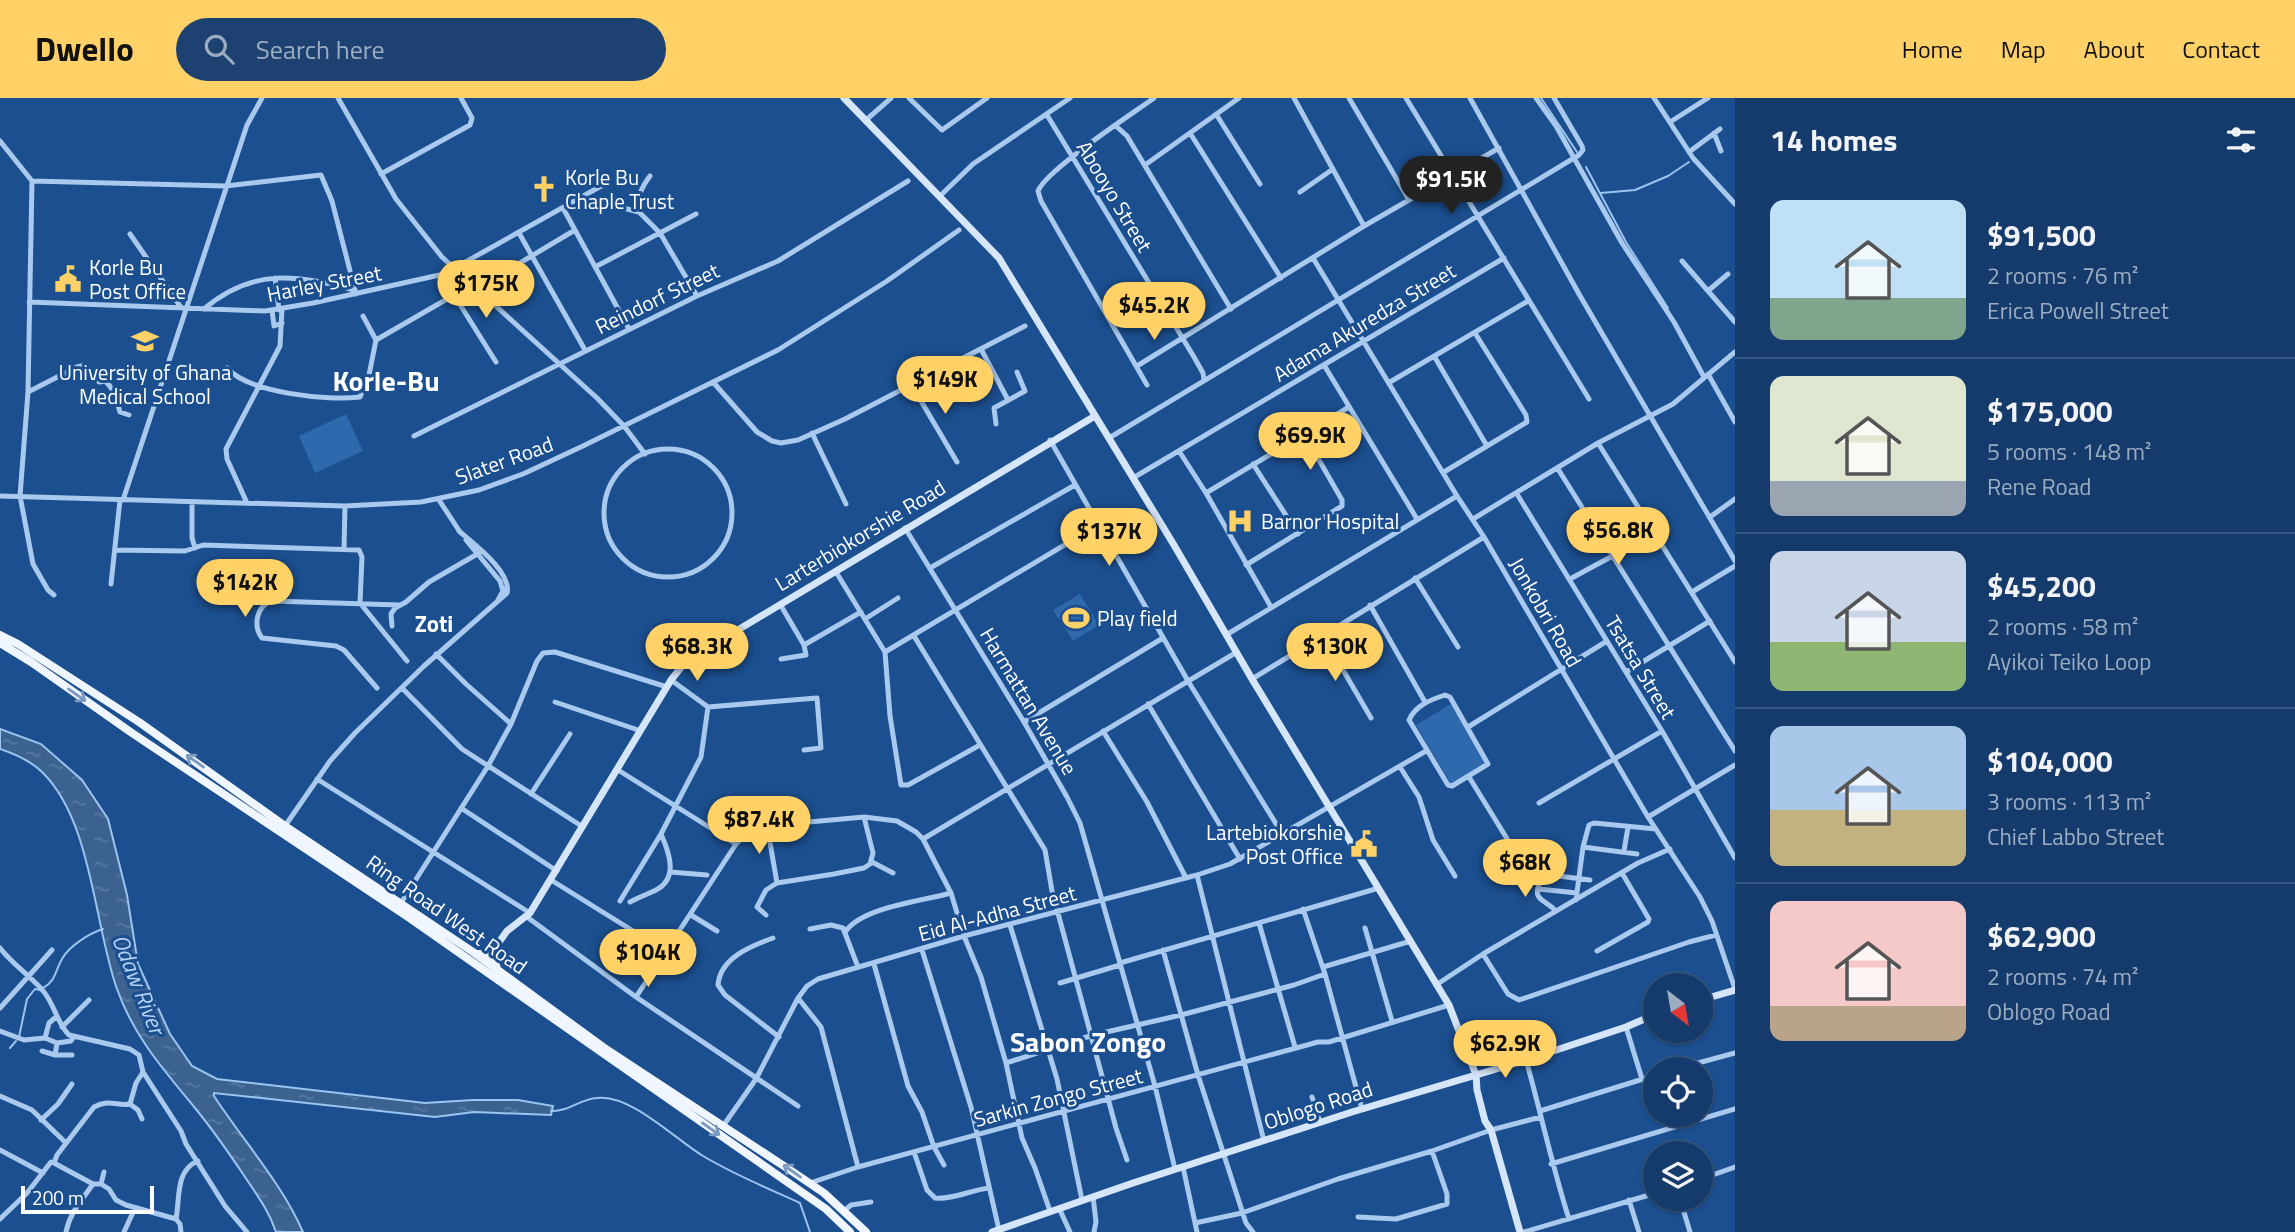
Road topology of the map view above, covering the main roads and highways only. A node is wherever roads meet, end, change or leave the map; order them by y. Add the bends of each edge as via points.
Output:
1 (844, 98) edge
2 (1093, 411) junction
3 (1084, 420) junction
4 (1101, 425) junction
5 (0, 635) edge
6 (0, 643) edge
7 (139, 722) junction
8 (132, 733) junction
9 (492, 951) junction
10 (473, 953) junction
11 (483, 965) junction
12 (497, 970) junction
13 (1735, 990) edge
14 (1713, 996) edge
15 (1643, 1020) edge
16 (1476, 1076) junction
17 (995, 1231) edge
18 (850, 1232) edge
19 (866, 1232) edge
20 (1522, 1232) edge

1 - 2 main road via 999,258
2 - 3 main road
2 - 4 main road
3 - 4 main road
3 - 9 main road, Larterbiokorshie Road via 686,661 528,915 507,931
4 - 16 main road via 1449,1005
5 - 7 main road, Ring Road West Road
6 -> 8 main road, Ring Road West Road
7 - 8 main road
10 -> 7 main road, Ring Road West Road
8 - 11 main road, Ring Road West Road
9 - 10 main road
9 - 11 main road, Larterbiokorshie Road
9 - 12 main road
10 - 11 main road, Ring Road West Road
11 - 12 main road, Ring Road West Road
11 -> 18 main road, Ring Road West Road via 826,1209
19 -> 12 main road, Ring Road West Road via 810,1183 603,1047
13 - 14 main road
15 - 16 main road, Oblogo Road
16 - 17 main road, Oblogo Road via 1320,1122
16 - 20 main road via 1485,1121

